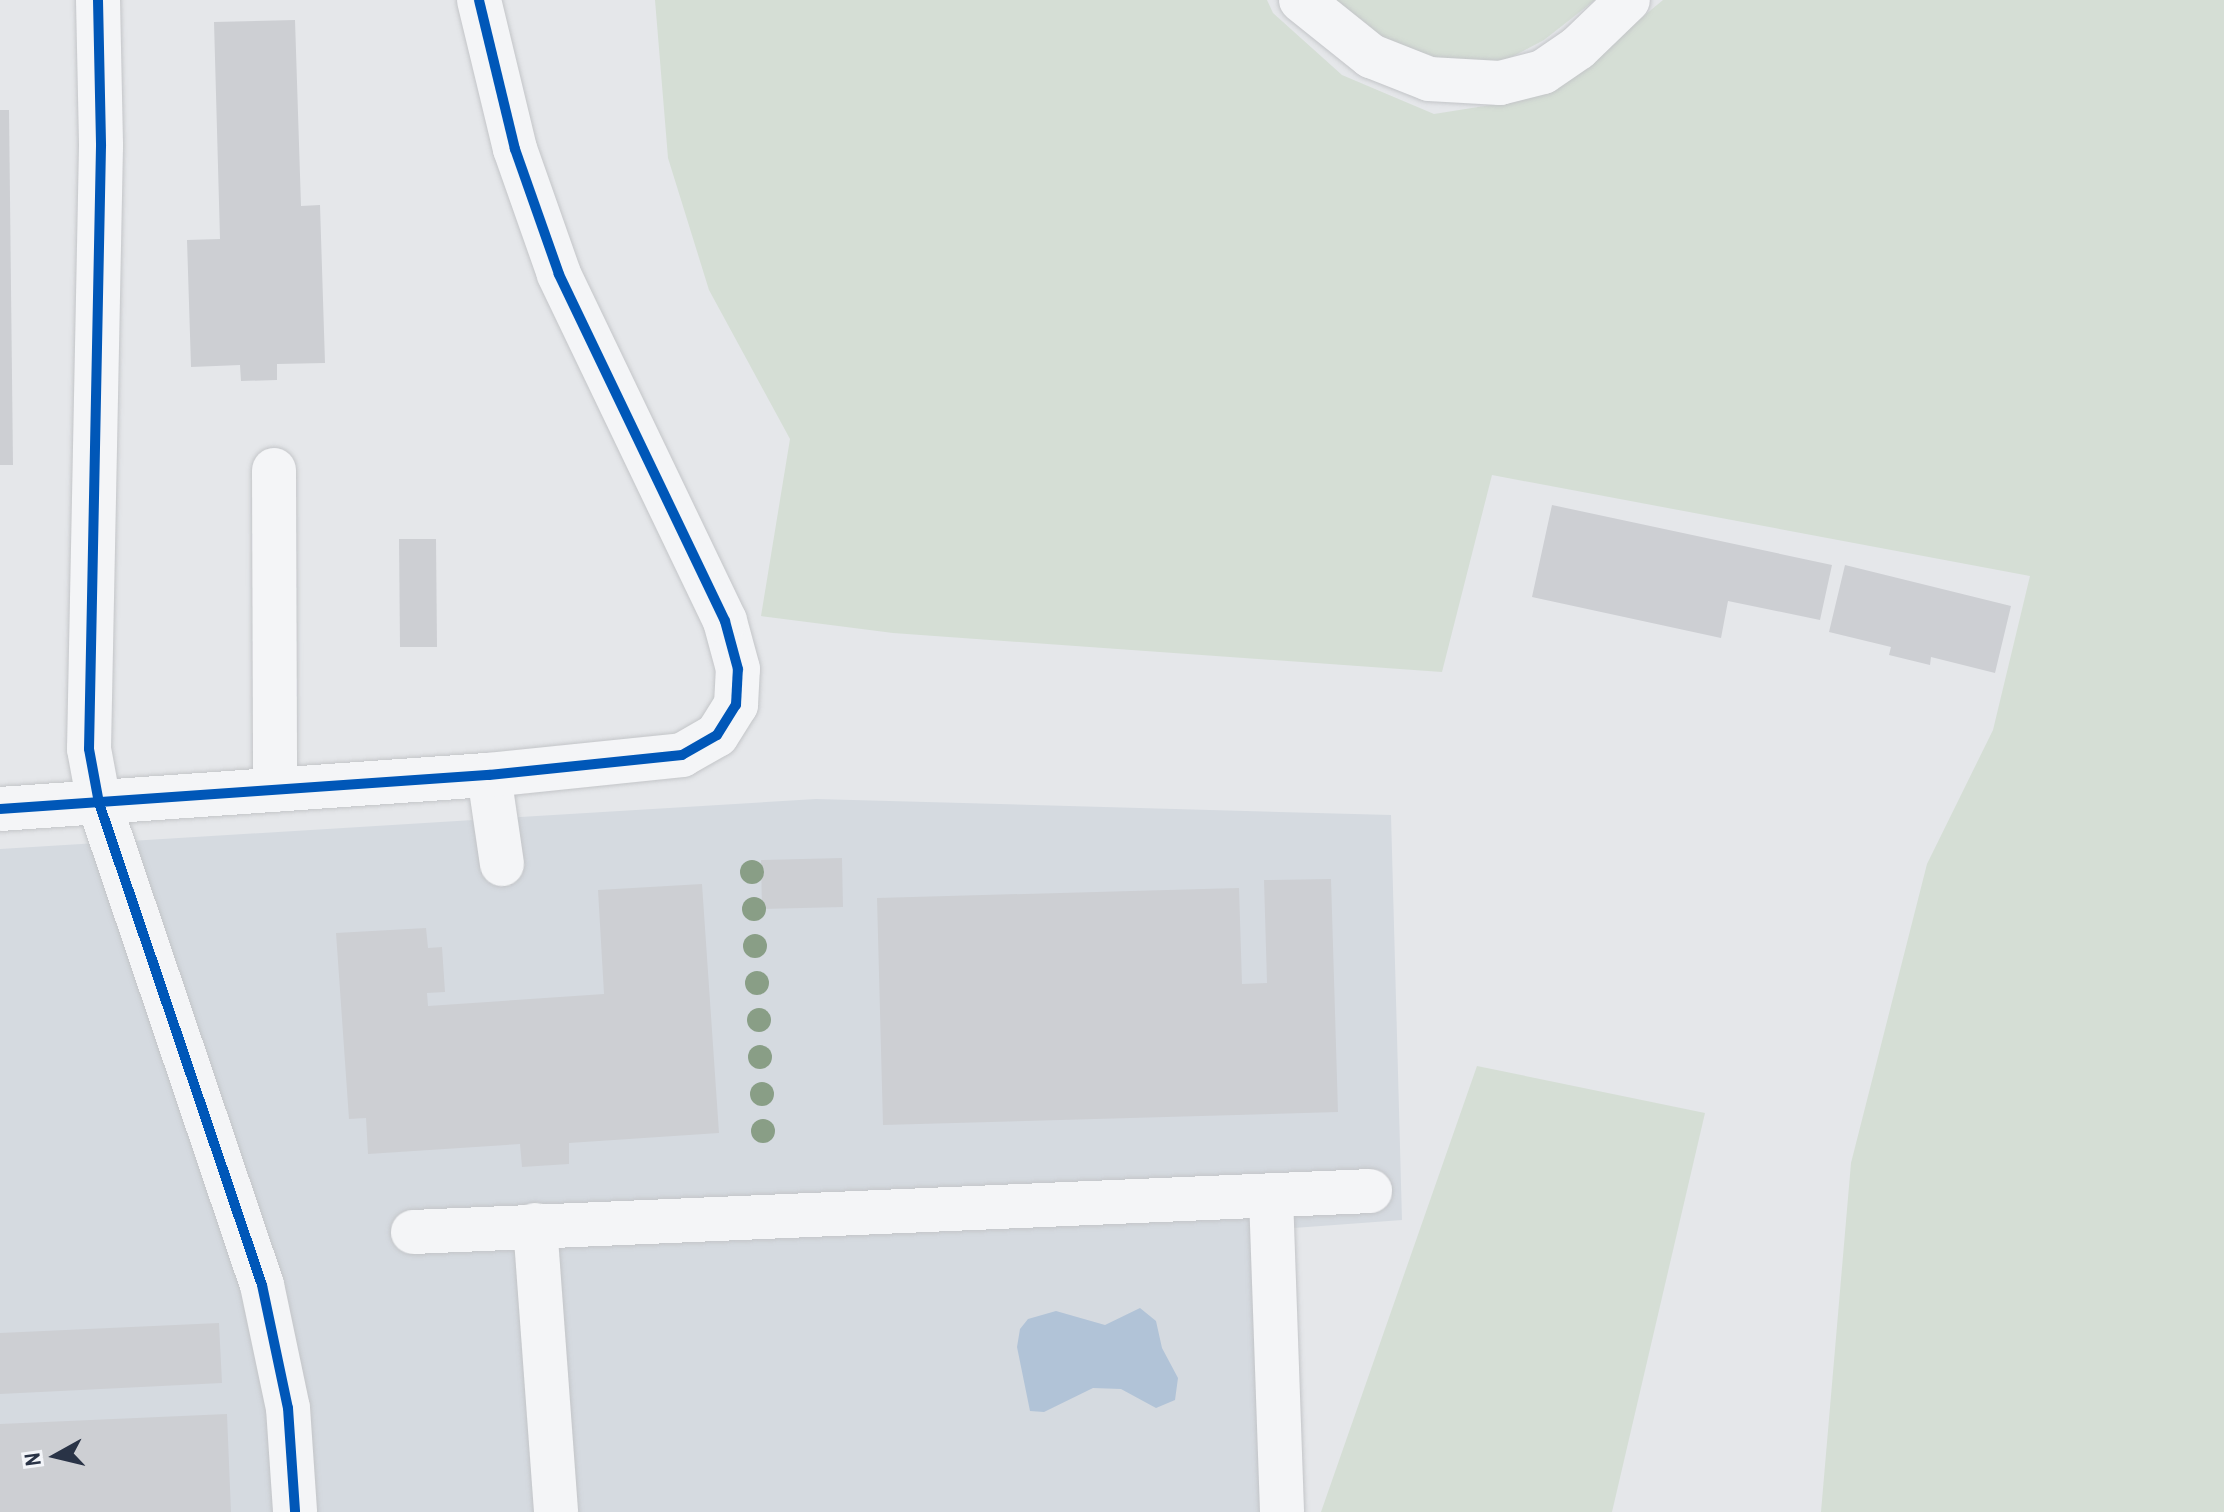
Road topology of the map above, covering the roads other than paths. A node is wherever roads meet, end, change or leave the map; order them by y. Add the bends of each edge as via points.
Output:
1 (98, 0) edge
2 (479, 0) edge
3 (1301, 0) edge
4 (1628, 0) edge
5 (274, 470) dead end
6 (489, 775) junction
7 (275, 790) junction
8 (99, 803) junction
9 (0, 809) edge
10 (502, 864) dead end
11 (1370, 1191) dead end
12 (1271, 1196) junction
13 (535, 1225) junction
14 (413, 1232) dead end
15 (295, 1512) edge
16 (556, 1512) edge
17 (1282, 1512) edge

1 - 8 street via 101,146 87,679 89,749
2 - 6 street via 515,149 559,274 725,621 738,669 736,705 717,735 682,755
3 - 4 street via 1371,56 1429,79 1500,83 1543,72 1578,48
5 - 7 street
6 - 7 street
6 - 10 street
7 - 8 street
8 - 9 street
8 - 15 street via 262,1285 288,1408
11 - 12 street
12 - 13 street
12 - 17 street
13 - 14 street
13 - 16 street

